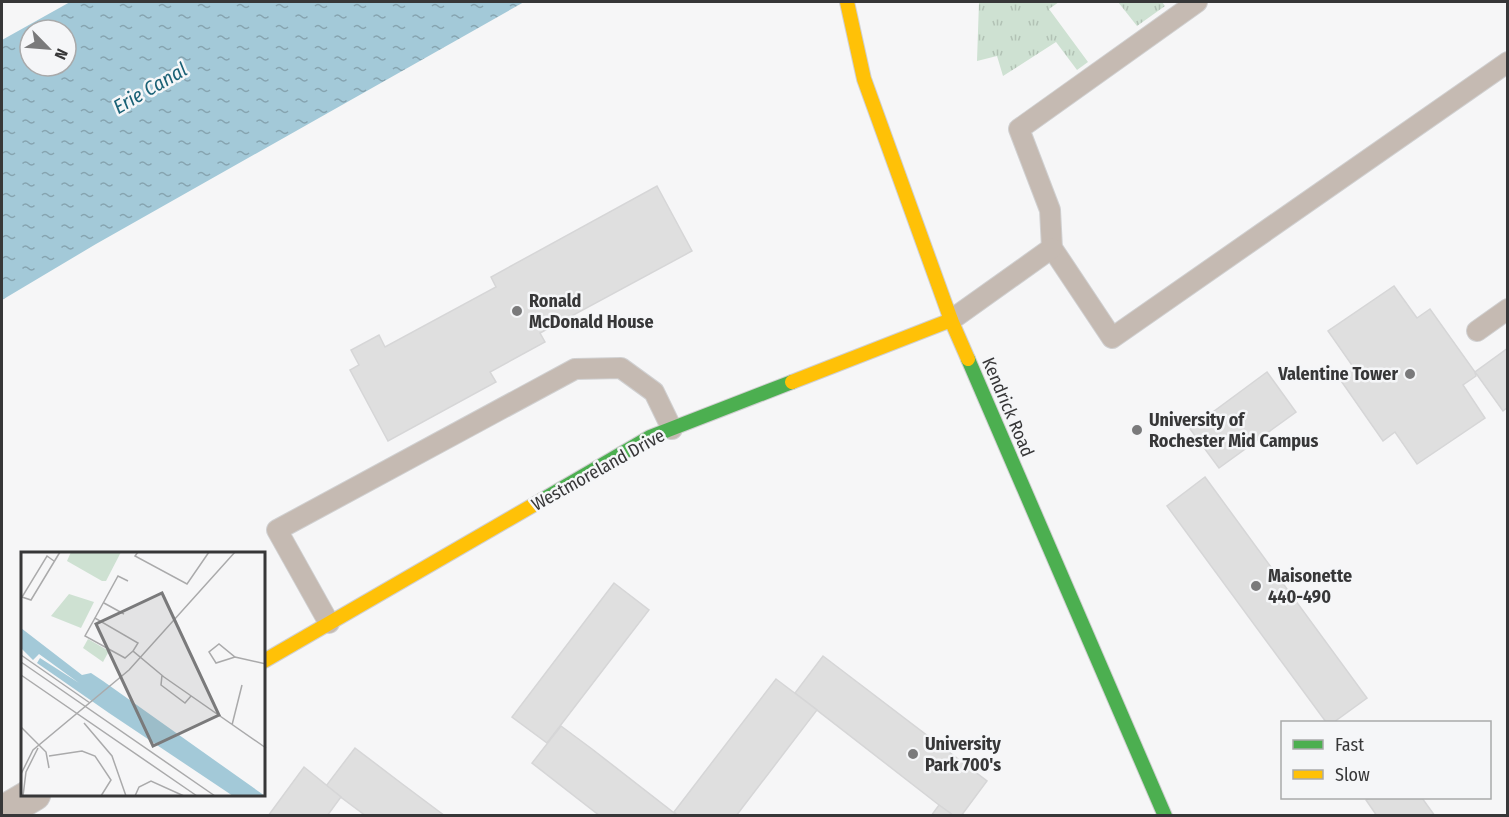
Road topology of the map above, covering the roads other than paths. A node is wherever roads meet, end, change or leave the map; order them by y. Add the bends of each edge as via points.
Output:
1 (847, 2) edge
2 (1197, 2) edge
3 (1508, 62) edge
4 (1052, 248) junction
5 (1508, 309) edge
6 (951, 320) junction
7 (1477, 331) dead end
8 (672, 429) junction
9 (329, 623) junction
10 (266, 660) edge
11 (32, 796) edge
12 (2, 813) edge
13 (1165, 816) edge

1 - 6 street, Kendrick Road via 867,88
2 - 4 lane via 1019,129 1050,210
3 - 4 lane via 1112,338
4 - 6 lane
5 - 7 lane
6 - 8 street, Westmoreland Drive
6 - 13 street, Kendrick Road
8 - 9 street, Westmoreland Drive via 650,437
8 - 9 lane via 654,392 621,368 575,369 277,530
9 - 10 street, Westmoreland Drive
11 - 12 street

